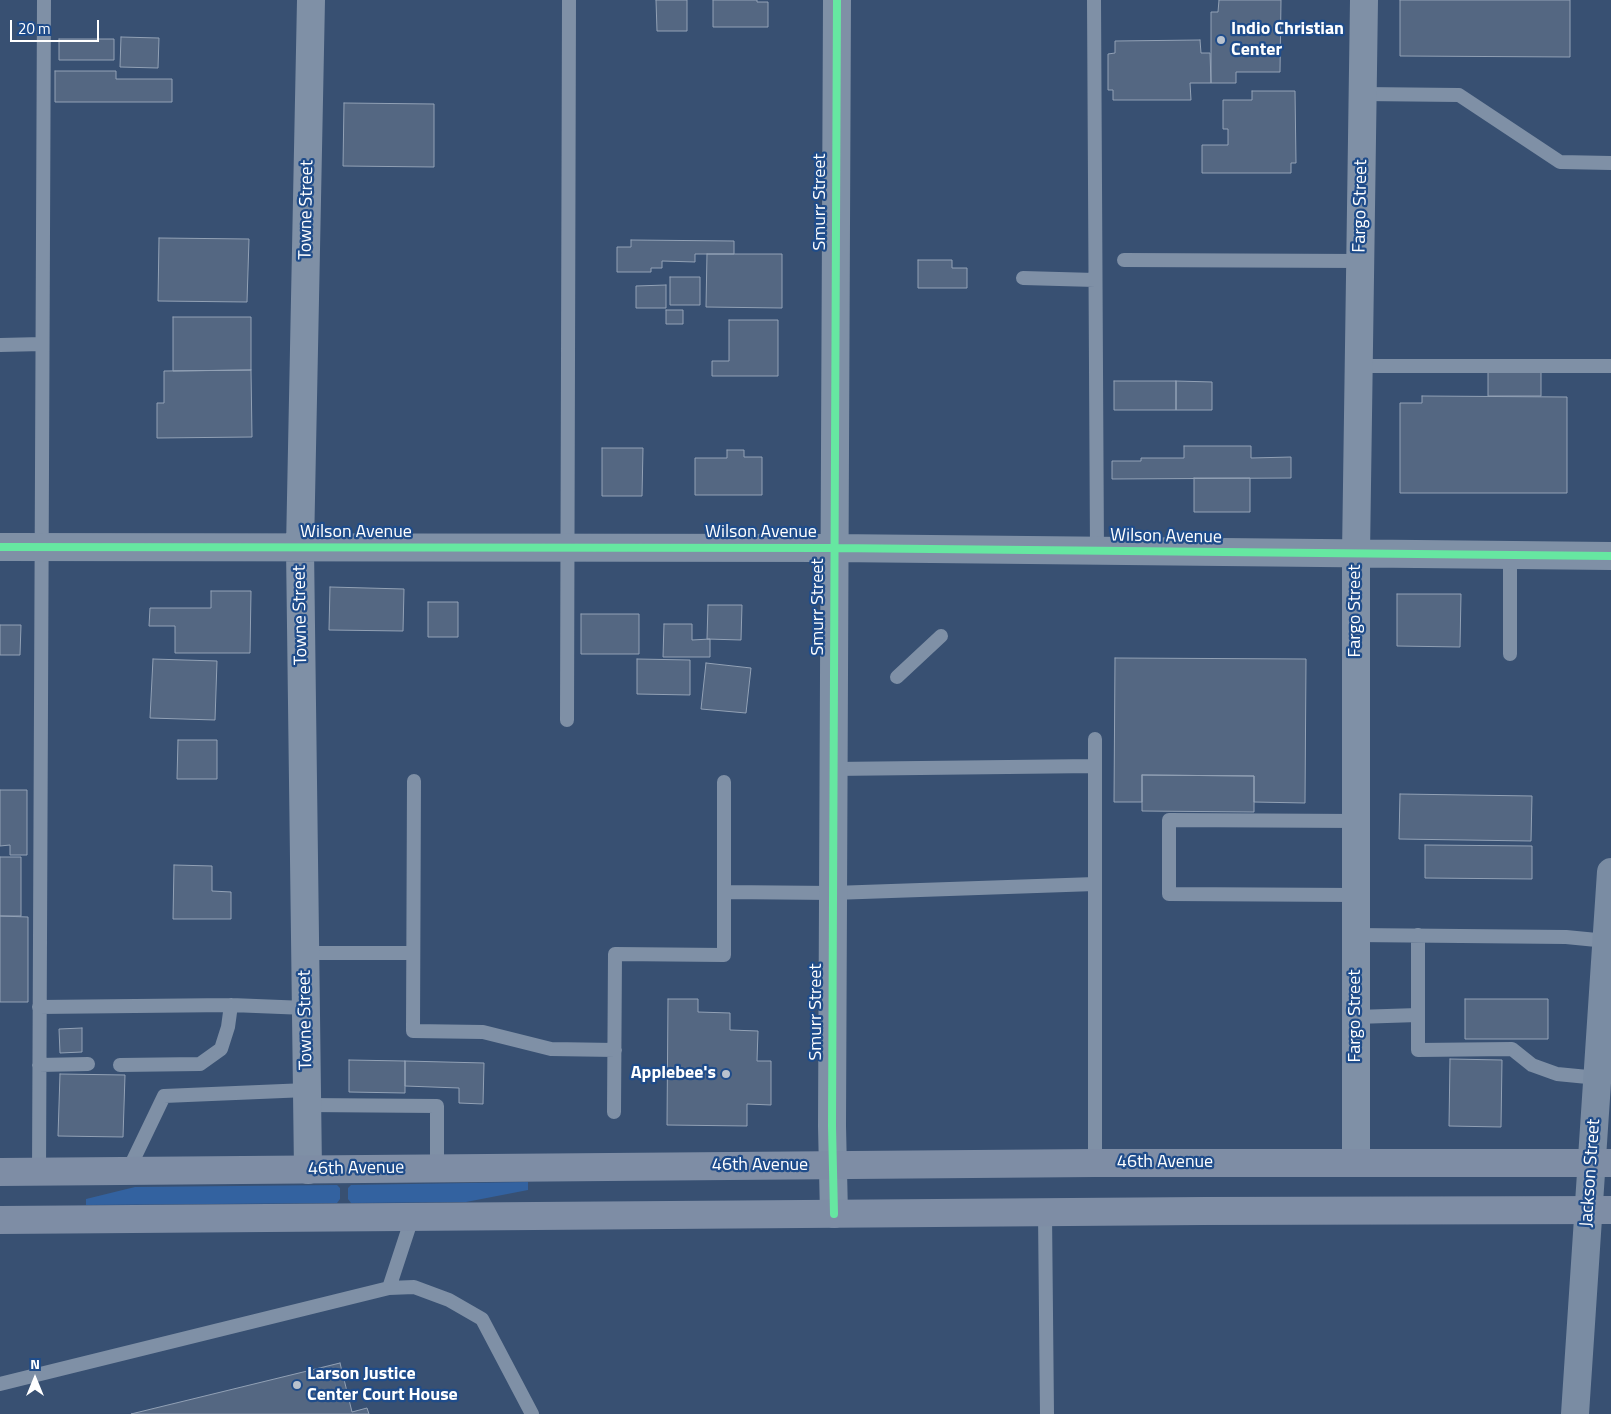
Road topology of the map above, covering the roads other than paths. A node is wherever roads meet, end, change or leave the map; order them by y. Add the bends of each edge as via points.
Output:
1 (44, 0) edge
2 (311, 0) edge
3 (569, 0) edge
4 (837, 0) edge
5 (1094, 0) edge
6 (1364, 0) edge
7 (1362, 94) junction
8 (1611, 163) edge
9 (1124, 260) dead end
10 (1360, 261) junction
11 (1024, 278) dead end
12 (1095, 280) junction
13 (42, 344) junction
14 (0, 345) edge
15 (1358, 366) junction
16 (1611, 366) edge
17 (0, 547) edge
18 (41, 547) junction
19 (300, 548) junction
20 (568, 548) junction
21 (834, 548) junction
22 (1097, 551) junction
23 (1356, 554) junction
24 (1510, 555) junction
25 (1611, 556) edge
26 (941, 636) dead end
27 (1510, 654) dead end
28 (897, 677) dead end
29 (567, 720) dead end
30 (1095, 739) dead end
31 (1095, 766) junction
32 (834, 769) junction
33 (414, 782) dead end
34 (724, 782) dead end
35 (1356, 821) junction
36 (1611, 872) edge
37 (1095, 884) junction
38 (724, 892) junction
39 (833, 893) junction
40 (1356, 895) junction
41 (1356, 935) junction
42 (1418, 935) junction
43 (1607, 941) junction
44 (306, 953) junction
45 (413, 953) junction
46 (231, 1005) junction
47 (39, 1007) junction
48 (306, 1008) junction
49 (1418, 1015) junction
50 (1356, 1017) junction
51 (614, 1050) junction
52 (88, 1064) dead end
53 (39, 1065) junction
54 (120, 1065) dead end
55 (1598, 1078) junction
56 (307, 1098) junction
57 (614, 1112) dead end
58 (1356, 1162) junction
59 (1601, 1162) edge
60 (1094, 1163) junction
61 (832, 1166) junction
62 (437, 1169) junction
63 (308, 1170) junction
64 (128, 1171) junction
65 (0, 1172) edge
66 (38, 1172) junction
67 (1600, 1210) edge
68 (1045, 1213) junction
69 (834, 1214) junction
70 (412, 1218) junction
71 (0, 1220) edge
72 (389, 1288) junction
73 (0, 1384) edge
74 (532, 1414) edge
75 (1047, 1414) edge
76 (1575, 1414) edge

1 - 13 lane
2 - 19 street, Towne Street
3 - 20 lane
4 - 21 street, Smurr Street
5 - 12 lane
6 - 7 street, Fargo Street
7 - 8 lane via 1459,95 1560,162
7 - 10 street, Fargo Street
9 - 10 lane
10 - 15 street, Fargo Street
11 - 12 lane
12 - 22 lane
13 - 14 lane
13 - 18 lane
15 - 16 lane
15 - 23 street, Fargo Street
17 - 18 street, Wilson Avenue
18 - 19 street, Wilson Avenue
18 - 47 lane
19 - 20 street, Wilson Avenue
19 - 44 street, Towne Street
20 - 21 street, Wilson Avenue
20 - 29 lane
21 - 22 street, Wilson Avenue
21 - 32 street, Smurr Street
22 - 23 street, Wilson Avenue
23 - 24 street, Wilson Avenue
23 - 35 street, Fargo Street
24 - 25 street, Wilson Avenue
24 - 27 lane
26 - 28 lane
30 - 31 lane
31 - 32 lane
31 - 37 lane
32 - 39 street, Smurr Street
33 - 45 lane
34 - 38 lane
35 - 40 street, Fargo Street
35 - 40 lane via 1169,820 1169,894
36 - 43 main road, Jackson Street
37 - 39 lane
37 - 60 lane
38 - 39 lane
38 - 51 lane via 724,955 614,954
39 - 61 street, Smurr Street
40 - 41 street, Fargo Street
41 - 42 lane
41 - 50 street, Fargo Street
42 - 43 lane via 1566,937
42 - 49 lane
43 - 55 main road, Jackson Street
44 - 45 lane
44 - 48 street, Towne Street
45 - 51 lane via 413,1031 483,1032 551,1049
46 - 47 lane
46 - 48 lane
46 - 54 lane via 221,1049 200,1064
47 - 53 lane
48 - 56 street, Towne Street
49 - 50 lane
49 - 55 lane via 1418,1050 1512,1049 1532,1066 1556,1074
50 - 58 street, Fargo Street
51 - 57 lane
52 - 53 lane
53 - 66 lane
55 - 59 main road, Jackson Street
56 - 62 lane via 437,1106
56 - 63 street, Towne Street
56 - 64 lane via 164,1096
58 - 59 main road, 46th Avenue
58 - 60 main road, 46th Avenue
59 - 67 main road, Jackson Street
60 - 61 main road, 46th Avenue
61 - 62 main road, 46th Avenue
61 - 69 street, Smurr Street
62 - 63 main road, 46th Avenue
63 - 64 main road, 46th Avenue
64 - 66 main road, 46th Avenue
65 - 66 main road, 46th Avenue
67 - 68 main road
67 - 76 main road, Jackson Street
68 - 69 main road
68 - 75 lane
69 - 70 main road
70 - 71 main road
70 - 72 lane
72 - 73 lane
72 - 74 lane via 414,1287 449,1300 482,1319

